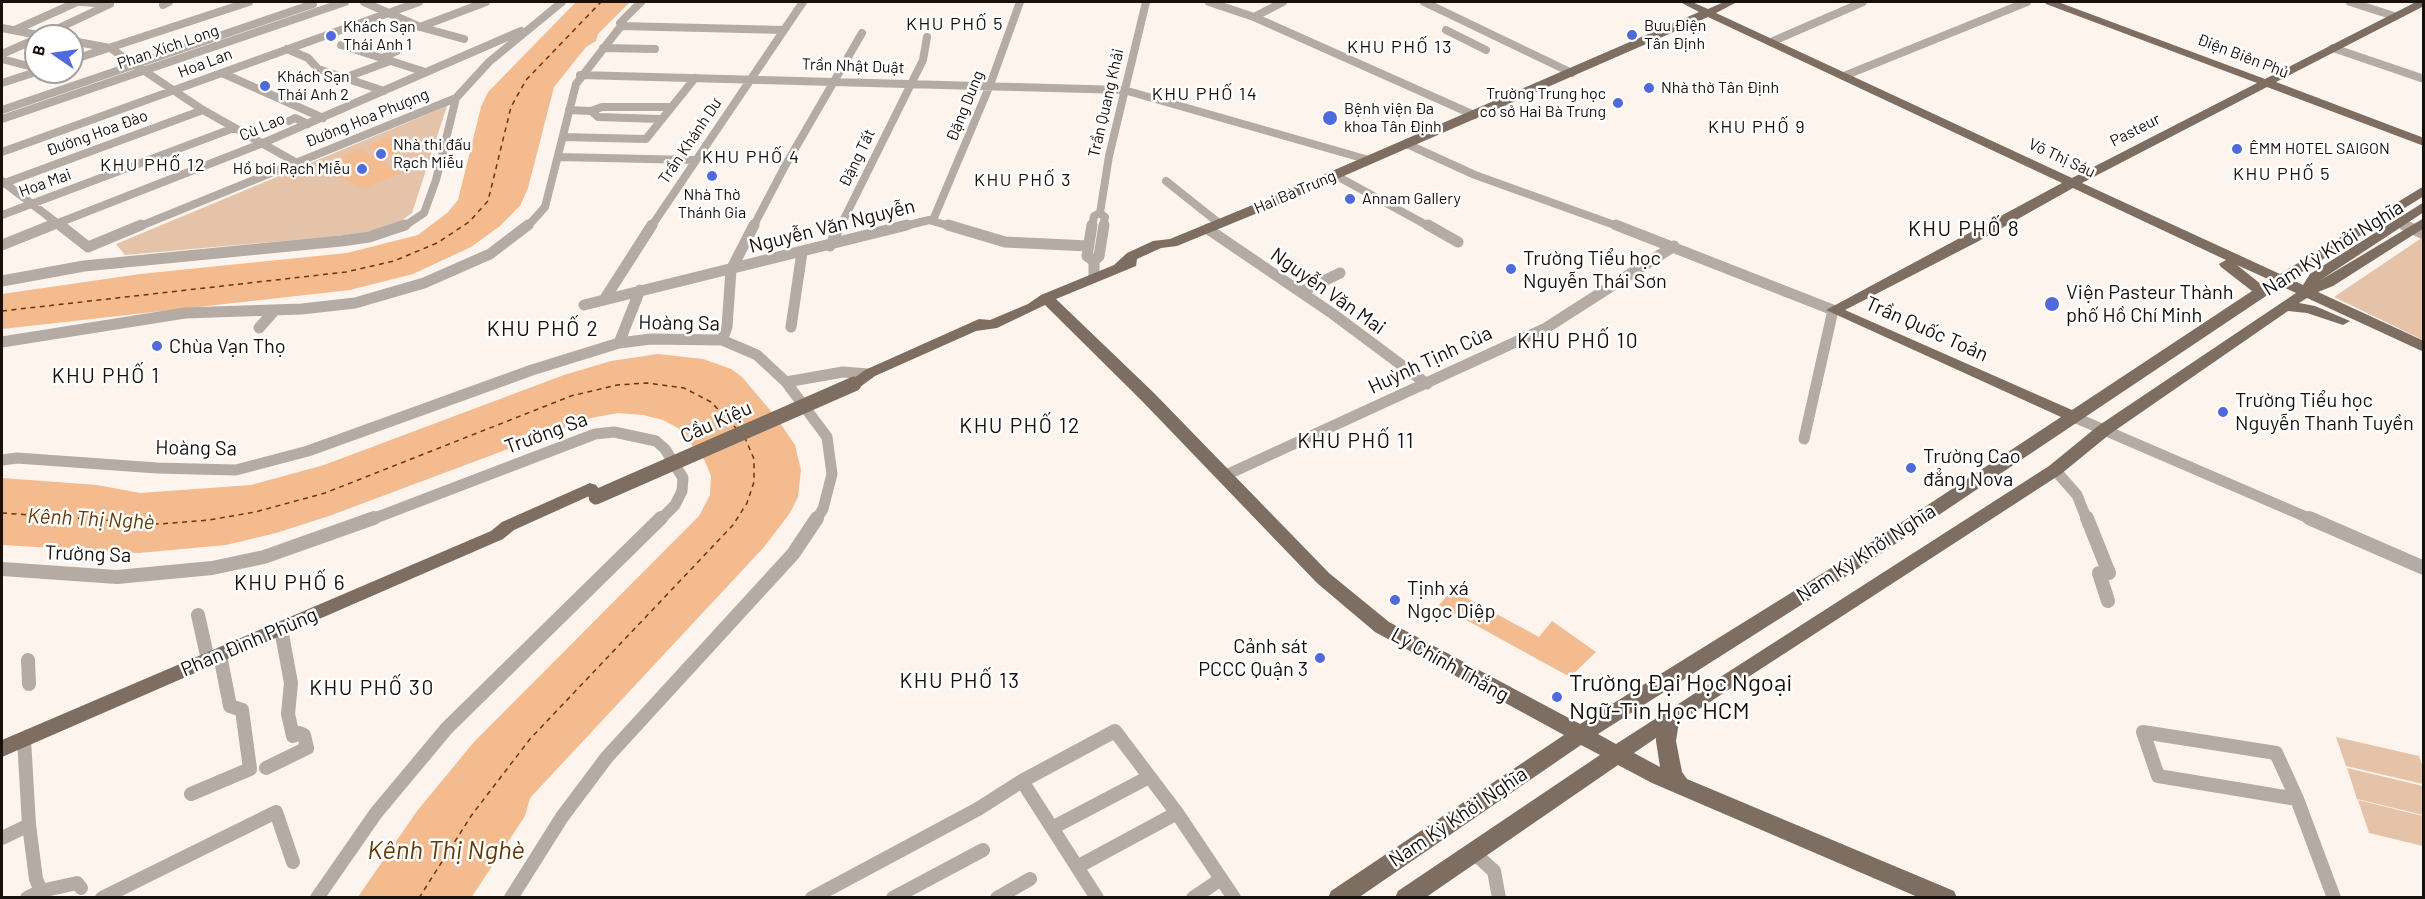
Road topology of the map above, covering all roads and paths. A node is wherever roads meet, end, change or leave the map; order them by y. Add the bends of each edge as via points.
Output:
1 (79, 2) edge
2 (249, 2) edge
3 (320, 2) edge
4 (345, 2) edge
5 (364, 2) edge
6 (419, 2) edge
7 (486, 2) edge
8 (553, 2) edge
9 (562, 2) edge
10 (641, 2) edge
11 (649, 2) edge
12 (803, 2) edge
13 (1020, 2) edge
14 (1146, 2) edge
15 (1209, 2) edge
16 (1283, 2) edge
17 (1424, 2) edge
18 (1685, 2) edge
19 (1732, 2) edge
20 (1744, 2) edge
21 (1863, 2) edge
22 (2027, 2) edge
23 (2050, 2) edge
24 (2350, 2) edge
25 (2423, 2) edge
26 (388, 13) junction
27 (1711, 13) junction
28 (2394, 16) junction
29 (1254, 17) junction
30 (1466, 22) junction
31 (68, 24) edge
32 (621, 26) junction
33 (420, 27) junction
34 (530, 27) junction
35 (2, 28) edge
36 (15, 30) junction
37 (784, 30) junction
38 (24, 32) edge
39 (862, 33) dead end
40 (927, 37) dead end
41 (464, 39) dead end
42 (1771, 42) junction
43 (84, 43) edge
44 (24, 44) edge
45 (341, 45) dead end
46 (382, 46) dead end
47 (110, 48) junction
48 (603, 48) junction
49 (2333, 48) junction
50 (287, 49) junction
51 (655, 49) dead end
52 (1486, 50) dead end
53 (2, 54) edge
54 (84, 56) edge
55 (2, 59) edge
56 (386, 59) junction
57 (17, 65) junction
58 (133, 66) junction
59 (24, 67) edge
60 (2, 70) edge
61 (142, 72) junction
62 (425, 72) junction
63 (222, 73) junction
64 (1572, 73) junction
65 (24, 75) edge
66 (580, 75) junction
67 (1844, 76) junction
68 (344, 78) junction
69 (694, 78) junction
70 (751, 79) junction
71 (2424, 79) edge
72 (835, 81) junction
73 (2, 83) edge
74 (911, 83) junction
75 (2267, 83) junction
76 (990, 85) junction
77 (1124, 90) junction
78 (175, 91) junction
79 (384, 91) junction
80 (456, 98) junction
81 (671, 107) junction
82 (2, 110) edge
83 (203, 110) junction
84 (568, 110) junction
85 (591, 111) junction
86 (1474, 115) junction
87 (323, 118) junction
88 (2, 119) edge
89 (660, 119) junction
90 (289, 121) dead end
91 (308, 124) junction
92 (234, 129) junction
93 (563, 137) junction
94 (1412, 141) junction
95 (2424, 142) edge
96 (263, 143) junction
97 (2, 152) edge
98 (558, 157) junction
99 (694, 160) junction
100 (1369, 160) junction
101 (297, 163) junction
102 (1335, 176) junction
103 (1166, 181) dead end
104 (2, 183) edge
105 (2072, 183) junction
106 (2424, 190) edge
107 (31, 204) junction
108 (2424, 206) edge
109 (1100, 213) junction
110 (2, 215) edge
111 (933, 220) junction
112 (56, 223) junction
113 (1214, 226) junction
114 (2414, 227) edge
115 (2176, 231) junction
116 (1458, 242) dead end
117 (2, 245) edge
118 (830, 246) junction
119 (1089, 246) junction
120 (1674, 246) junction
121 (88, 247) junction
122 (802, 252) junction
123 (1094, 261) junction
124 (84, 266) junction
125 (731, 270) junction
126 (1340, 273) dead end
127 (1094, 277) junction
128 (2, 280) edge
129 (2280, 280) junction
130 (640, 290) junction
131 (1301, 292) junction
132 (2261, 292) junction
133 (2306, 292) junction
134 (1046, 298) junction
135 (604, 300) junction
136 (584, 305) dead end
137 (2286, 306) junction
138 (275, 310) junction
139 (1833, 310) junction
140 (791, 327) dead end
141 (259, 328) dead end
142 (40, 334) junction
143 (2, 338) edge
144 (722, 340) junction
145 (2, 342) edge
146 (619, 343) junction
147 (2419, 345) edge
148 (869, 374) junction
149 (851, 381) joint
150 (786, 382) junction
151 (1426, 384) junction
152 (2026, 396) junction
153 (2074, 417) junction
154 (2104, 430) junction
155 (2043, 438) junction
156 (1804, 440) dead end
157 (4, 457) edge
158 (2055, 470) junction
159 (1226, 475) junction
160 (593, 493) joint
161 (2424, 568) edge
162 (2, 569) edge
163 (2108, 601) dead end
164 (198, 615) dead end
165 (281, 628) junction
166 (214, 658) junction
167 (28, 660) dead end
168 (29, 684) dead end
169 (1670, 718) junction
170 (1580, 735) junction
171 (24, 739) junction
172 (2, 749) edge
173 (1615, 754) junction
174 (266, 768) dead end
175 (1149, 777) junction
176 (1022, 781) junction
177 (1679, 785) junction
178 (191, 794) dead end
179 (2297, 798) junction
180 (1177, 813) junction
181 (29, 825) junction
182 (1052, 828) junction
183 (2, 838) edge
184 (983, 850) dead end
185 (1474, 853) junction
186 (293, 861) dead end
187 (1077, 867) junction
188 (1030, 879) dead end
189 (1221, 879) junction
190 (81, 888) dead end
191 (34, 894) edge
192 (102, 897) edge
193 (317, 897) edge
194 (511, 897) edge
195 (812, 897) edge
196 (893, 897) edge
197 (998, 897) edge
198 (1097, 897) edge
199 (1193, 897) edge
200 (1234, 897) edge
201 (1339, 897) edge
202 (1406, 897) edge
203 (1499, 897) edge
204 (1946, 897) edge
205 (2334, 897) edge

1 - 31 street via 110,4
1 - 36 street
2 - 47 street
3 - 58 street, Phan Xích Long
4 - 61 street, Phan Xích Long
5 - 26 street
6 - 26 street, Hoa Lan
7 - 33 street
8 - 34 street
9 - 34 street
10 - 32 street
11 - 32 street via 628,24
12 - 37 street, Trần Khánh Dư
13 - 76 street, Đặng Dung
14 - 77 street, Trần Quang Khải
15 - 29 street
16 - 29 street
17 - 30 street
18 - 27 main road, Võ Thị Sáu
19 - 27 main road, Hai Bà Trưng
20 - 27 main road, Hai Bà Trưng
21 - 42 street
22 - 67 street
23 - 75 main road, Điện Biên Phủ
24 - 28 street
25 - 28 main road, Pasteur
26 - 33 street
26 - 50 street, Hoa Lan
27 - 42 main road, Võ Thị Sáu
27 - 64 main road, Hai Bà Trưng
28 - 49 main road, Pasteur
29 - 86 street
30 - 52 street via 1446,30
30 - 64 street
32 - 37 street
32 - 48 street
33 - 41 street
34 - 62 street, Cù Lao
34 - 80 street via 489,62
35 - 36 street
36 - 38 street
37 - 70 street, Trần Khánh Dư
39 - 72 street
40 - 74 street, Ðặng Tất via 923,60
42 - 67 main road, Võ Thị Sáu
43 - 47 street
44 - 53 street
45 - 56 street
46 - 56 street via 397,51
47 - 54 street
47 - 58 street
48 - 51 street
48 - 66 street
49 - 71 street
49 - 75 main road, Pasteur
50 - 63 street, Hoa Lan
50 - 68 street via 308,58 318,69
55 - 57 street
56 - 62 street
56 - 68 street
57 - 59 street
57 - 60 street
58 - 61 street
58 - 82 street, Phan Xích Long
61 - 78 street
61 - 88 street, Phan Xích Long
62 - 79 street, Cù Lao
63 - 78 street, Hoa Lan
63 - 87 street
64 - 86 main road, Hai Bà Trưng
65 - 73 street
66 - 69 street, Trần Nhật Duật
66 - 84 street
67 - 105 main road, Võ Thị Sáu
68 - 79 street
69 - 70 street, Trần Nhật Duật
69 - 81 street
70 - 72 street, Trần Nhật Duật
70 - 99 street, Trần Khánh Dư
72 - 74 street, Trần Nhật Duật
72 - 125 street
74 - 76 street, Trần Nhật Duật
74 - 118 street, Ðặng Tất
75 - 95 main road, Điện Biên Phủ
75 - 105 main road, Pasteur
76 - 77 street, Trần Nhật Duật
76 - 111 street, Đặng Dung
77 - 100 street, Trần Nhật Duật
77 - 109 street, Trần Quang Khải via 1108,156
78 - 83 street
78 - 97 street, Hoa Lan
79 - 87 street, Cù Lao
80 - 101 street, Đường Hoa Phượng
80 - 124 street via 424,213 403,227 341,241
81 - 85 street via 602,106
81 - 89 street
83 - 92 street
83 - 104 street, Đường Hoa Đào
84 - 85 street
84 - 93 street
85 - 89 street via 598,117
86 - 94 main road, Hai Bà Trưng
87 - 91 street, Cù Lao
89 - 93 street via 646,139
90 - 91 street via 295,118
91 - 96 street, Cù Lao
92 - 96 street
92 - 107 street, Hoa Mai
93 - 98 street
94 - 100 main road, Hai Bà Trưng
94 - 120 street, Trần Quốc Toản via 1475,175
96 - 101 street
96 - 112 street, Cù Lao
98 - 99 street
98 - 138 street via 541,214 495,251 431,280 376,298
99 - 135 street, Trần Khánh Dư
100 - 102 main road, Hai Bà Trưng
101 - 121 street, Đường Hoa Phượng
102 - 113 main road, Hai Bà Trưng
102 - 116 street
103 - 113 street, Nguyễn Văn Mai via 1197,204
104 - 107 street
105 - 115 main road, Võ Thị Sáu
105 - 139 main road, Pasteur
106 - 129 main road, Nam Kỳ Khởi Nghĩa
107 - 110 street, Hoa Mai
107 - 112 street
108 - 114 main road, Nam Kỳ Khởi Nghĩa
109 - 119 street, Trần Quang Khải via 1094,216
109 - 123 street, Trần Quang Khải via 1105,216 1100,256
111 - 118 street, Nguyễn Văn Nguyễn
111 - 119 street, Nguyễn Văn Nguyễn via 1005,242
112 - 117 street, Cù Lao
112 - 121 street
113 - 127 main road, Hai Bà Trưng via 1172,243 1141,262 1121,265
113 - 131 street, Nguyễn Văn Mai
114 - 133 main road, Nam Kỳ Khởi Nghĩa via 2328,283
115 - 129 main road, Võ Thị Sáu
115 - 132 main road via 2250,280
118 - 122 street, Nguyễn Văn Nguyễn
119 - 123 street, Trần Quang Khải via 1087,256
120 - 139 street, Trần Quốc Toản
120 - 151 street, Huỳnh Tịnh Của via 1546,328
121 - 124 street
122 - 125 street, Nguyễn Văn Nguyễn
122 - 140 street
123 - 127 street, Trần Quang Khải
124 - 128 street
125 - 130 street, Nguyễn Văn Nguyễn
125 - 144 street via 727,327
126 - 131 street
127 - 134 main road, Hai Bà Trưng
129 - 132 main road, Nam Kỳ Khởi Nghĩa
129 - 133 main road, Võ Thị Sáu
130 - 135 street, Nguyễn Văn Nguyễn
130 - 146 street
131 - 151 street, Nguyễn Văn Mai
132 - 153 main road, Nam Kỳ Khởi Nghĩa
133 - 137 main road, Nam Kỳ Khởi Nghĩa
133 - 147 main road, Võ Thị Sáu
134 - 148 main road, Hai Bà Trưng via 1023,312 977,327
134 - 159 main road, Lý Chính Thắng
135 - 136 street, Nguyễn Văn Nguyễn
137 - 147 main road via 2321,312 2383,338
137 - 154 main road, Nam Kỳ Khởi Nghĩa
138 - 141 street
138 - 142 street via 195,312
139 - 152 main road, Trần Quốc Toản
139 - 156 street
142 - 143 street
142 - 145 street
144 - 146 street, Hoàng Sa via 651,339
144 - 150 street, Hoàng Sa via 757,355
146 - 157 street, Hoàng Sa via 532,370 308,452 249,468 199,470
148 - 149 main road, Hai Bà Trưng
148 - 150 street via 843,372
149 - 160 main road, Cầu Kiệu, bridge
150 - 194 street, Hoàng Sa via 816,419 831,452 830,486 816,522 793,554 607,757 562,817
151 - 159 street, Huỳnh Tịnh Của
152 - 153 main road, Trần Quốc Toản
152 - 155 main road via 2046,417
153 - 154 street, Trần Quốc Toản
153 - 155 main road, Nam Kỳ Khởi Nghĩa
154 - 158 main road, Nam Kỳ Khởi Nghĩa
154 - 161 street, Trần Quốc Toản
155 - 170 main road, Nam Kỳ Khởi Nghĩa
158 - 163 street via 2077,495 2109,573 2099,573
158 - 169 main road, Nam Kỳ Khởi Nghĩa
159 - 170 main road, Lý Chính Thắng via 1246,501 1323,578 1382,627
160 - 165 main road, Phan Đình Phùng via 513,534 496,535
162 - 193 street, Trường Sa via 117,577 212,568 320,539 595,434 633,434 665,448 682,478 682,491 675,505 447,728 382,805
164 - 166 street
165 - 166 main road, Phan Đình Phùng
165 - 174 street via 291,683 288,714 293,736 304,735 307,748
166 - 171 main road, Phan Đình Phùng
166 - 178 street via 230,706 242,710 250,769
167 - 168 street
169 - 173 main road, Nam Kỳ Khởi Nghĩa
169 - 177 main road via 1666,741 1672,774
170 - 173 main road, Lý Chính Thắng
170 - 201 main road, Nam Kỳ Khởi Nghĩa
171 - 172 main road, Phan Đình Phùng
171 - 181 street
173 - 177 main road, Lý Chính Thắng
173 - 185 main road, Nam Kỳ Khởi Nghĩa
175 - 176 street via 1115,731
175 - 180 street
175 - 182 street
176 - 182 street
176 - 195 street via 978,809
177 - 204 main road, Lý Chính Thắng
179 - 179 street via 2158,776 2143,732 2276,753
179 - 205 street
180 - 187 street
180 - 189 street
181 - 183 street
181 - 191 street via 36,879
182 - 187 street
184 - 196 street
185 - 202 main road, Nam Kỳ Khởi Nghĩa
185 - 203 street via 1494,871
186 - 192 street via 276,812
187 - 198 street
188 - 197 street
189 - 199 street
189 - 200 street
190 - 191 street via 77,884

